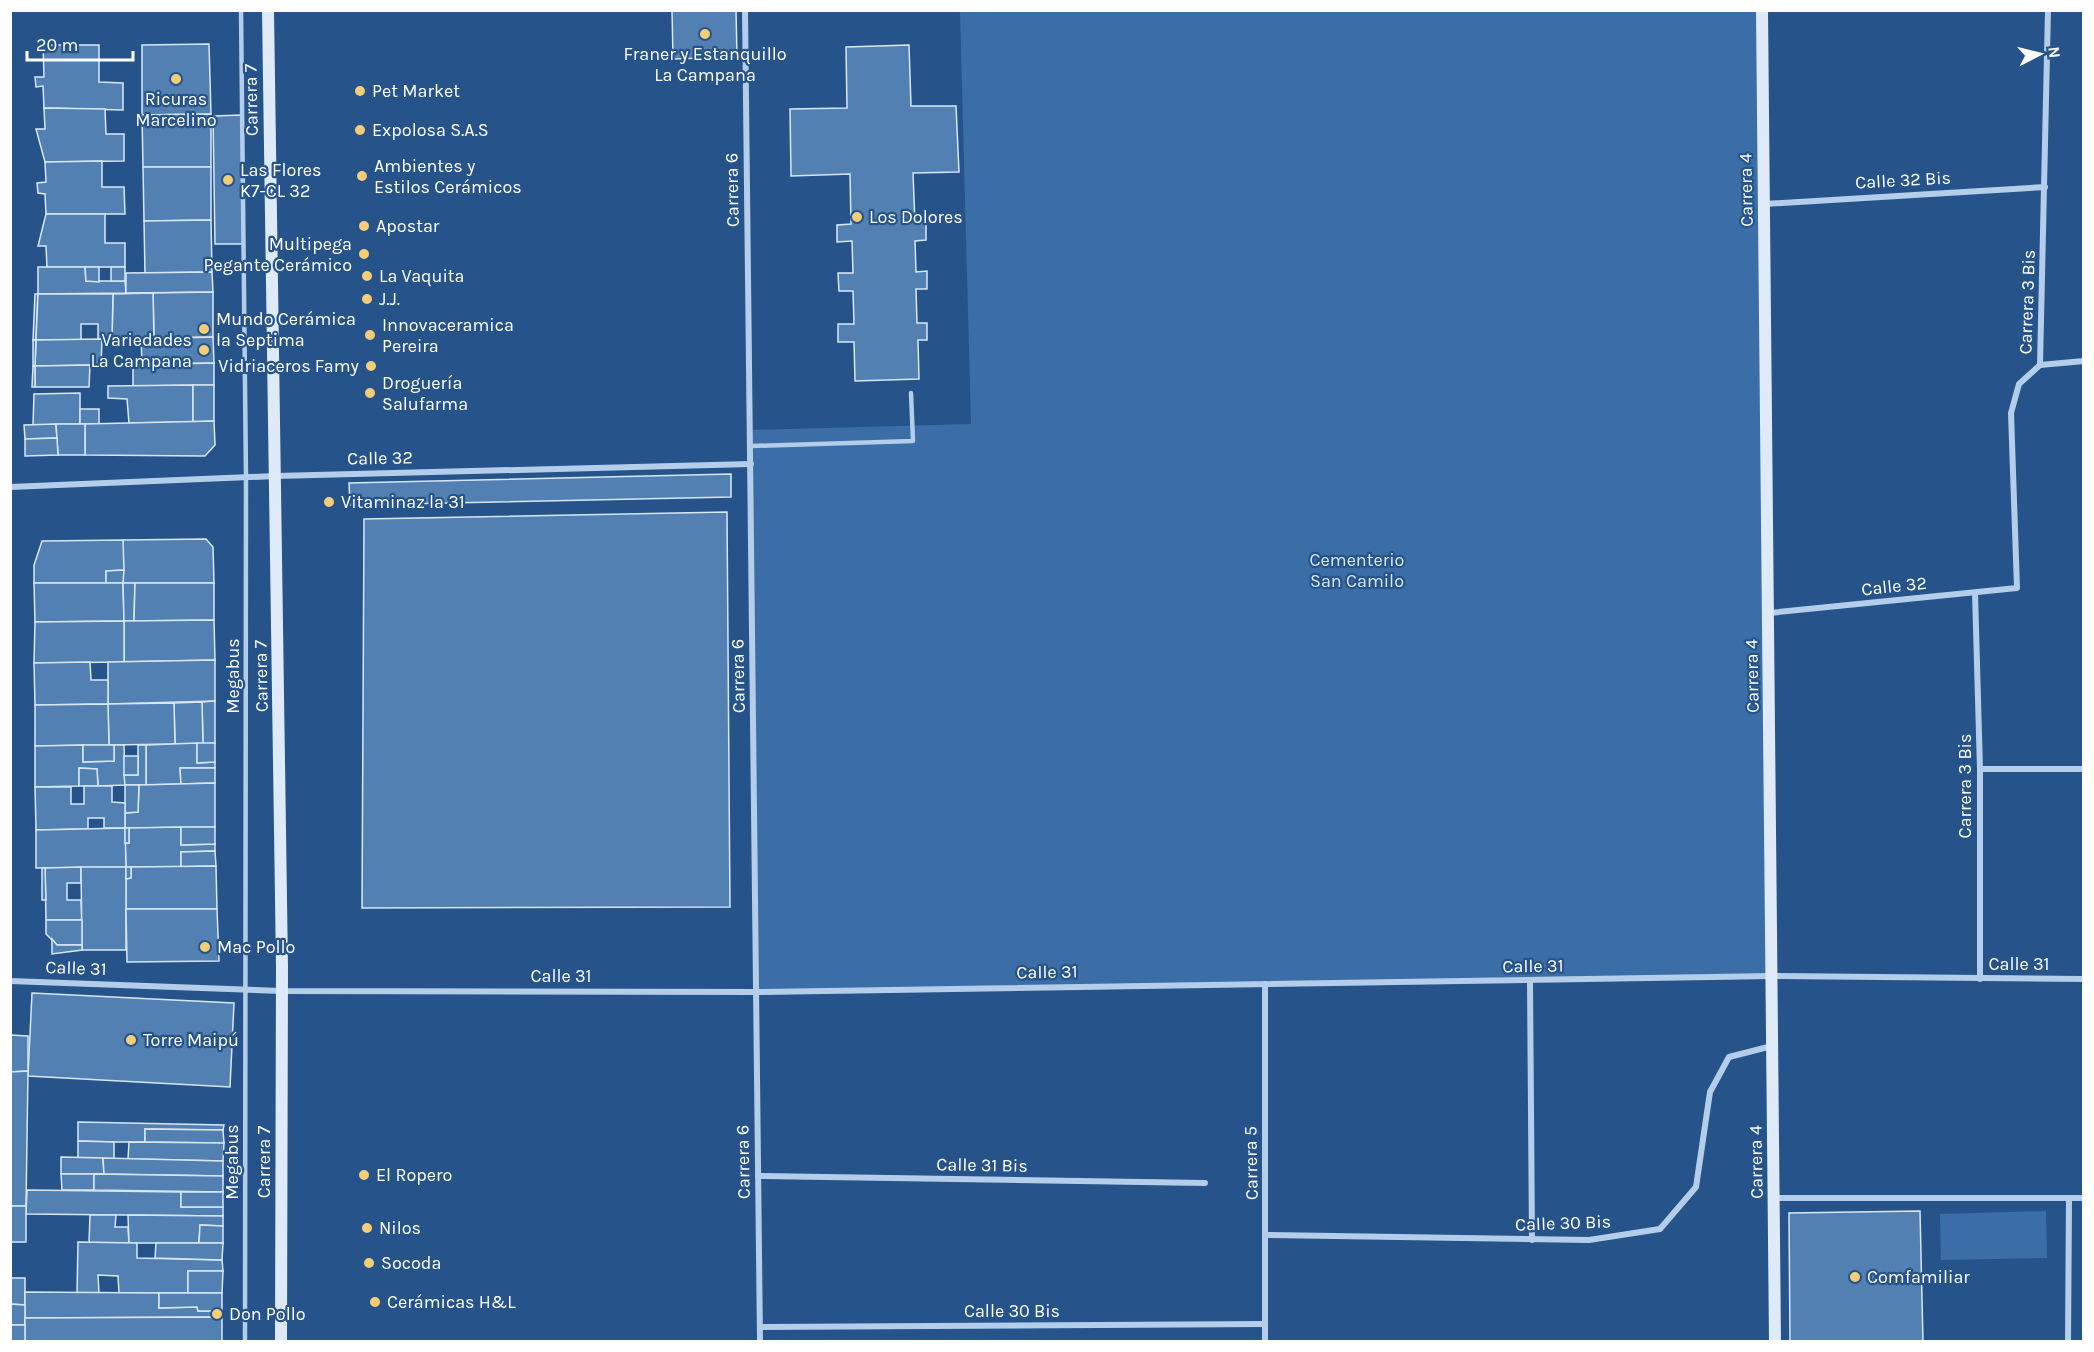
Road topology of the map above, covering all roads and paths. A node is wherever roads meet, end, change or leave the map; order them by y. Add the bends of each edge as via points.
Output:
1 (241, 10) edge
2 (268, 10) edge
3 (745, 10) edge
4 (1762, 10) edge
5 (2048, 10) edge
6 (2045, 187) junction
7 (1764, 204) junction
8 (2084, 361) edge
9 (2040, 365) junction
10 (911, 393) dead end
11 (750, 446) junction
12 (751, 464) junction
13 (276, 476) junction
14 (246, 478) junction
15 (10, 487) edge
16 (2018, 583) joint
17 (1976, 593) junction
18 (1769, 613) junction
19 (1980, 769) junction
20 (2084, 769) edge
21 (1773, 976) junction
22 (1980, 979) junction
23 (2084, 979) edge
24 (10, 981) edge
25 (1530, 981) junction
26 (1265, 984) junction
27 (246, 990) junction
28 (282, 991) junction
29 (757, 992) junction
30 (1773, 1045) junction
31 (758, 1176) junction
32 (1205, 1183) dead end
33 (1774, 1198) junction
34 (2069, 1198) junction
35 (2084, 1198) edge
36 (1267, 1235) junction
37 (1532, 1240) junction
38 (1265, 1324) junction
39 (760, 1327) junction
40 (245, 1341) edge
41 (281, 1341) edge
42 (760, 1341) edge
43 (1265, 1341) edge
44 (1775, 1341) edge
45 (2068, 1341) edge

1 - 14 lane, Megabus
2 - 13 main road, Carrera 7
3 - 11 street, Carrera 6
4 - 7 main road, Carrera 4
5 - 6 street, Carrera 3 Bis
6 - 7 street, Calle 32 Bis
6 - 9 street, Carrera 3 Bis
7 - 18 main road, Carrera 4
8 - 9 street
9 - 16 street, Carrera 3 Bis via 2019,384 2012,413
10 - 11 lane via 913,441
11 - 12 street, Carrera 6
12 - 13 street, Calle 32
12 - 29 street, Carrera 6
13 - 14 street, Calle 32
13 - 28 main road, Carrera 7
14 - 15 street, Calle 32
14 - 27 lane, Megabus
16 - 17 street, Calle 32 via 2016,589
17 - 18 street, Calle 32
17 - 19 street, Carrera 3 Bis
18 - 21 main road, Carrera 4
19 - 20 street
19 - 22 street, Carrera 3 Bis
21 - 22 street, Calle 31
21 - 25 street, Calle 31
21 - 30 main road, Carrera 4
22 - 23 street, Calle 31
24 - 27 street, Calle 31
25 - 26 street, Calle 31
25 - 37 street
26 - 29 street, Calle 31
26 - 36 street, Carrera 5
27 - 28 street, Calle 31
27 - 40 lane, Megabus
28 - 29 street, Calle 31
28 - 41 main road, Carrera 7
29 - 31 street, Carrera 6
30 - 33 main road, Carrera 4
30 - 37 street, Calle 30 Bis via 1728,1057 1710,1092 1696,1187 1660,1229 1589,1240
31 - 32 street, Calle 31 Bis
31 - 39 street, Carrera 6
33 - 34 street
33 - 44 main road, Carrera 4
34 - 35 street
34 - 45 street
36 - 37 street, Calle 30 Bis
36 - 38 street, Carrera 5
38 - 39 street, Calle 30 Bis
38 - 43 street, Carrera 5
39 - 42 street, Carrera 6

